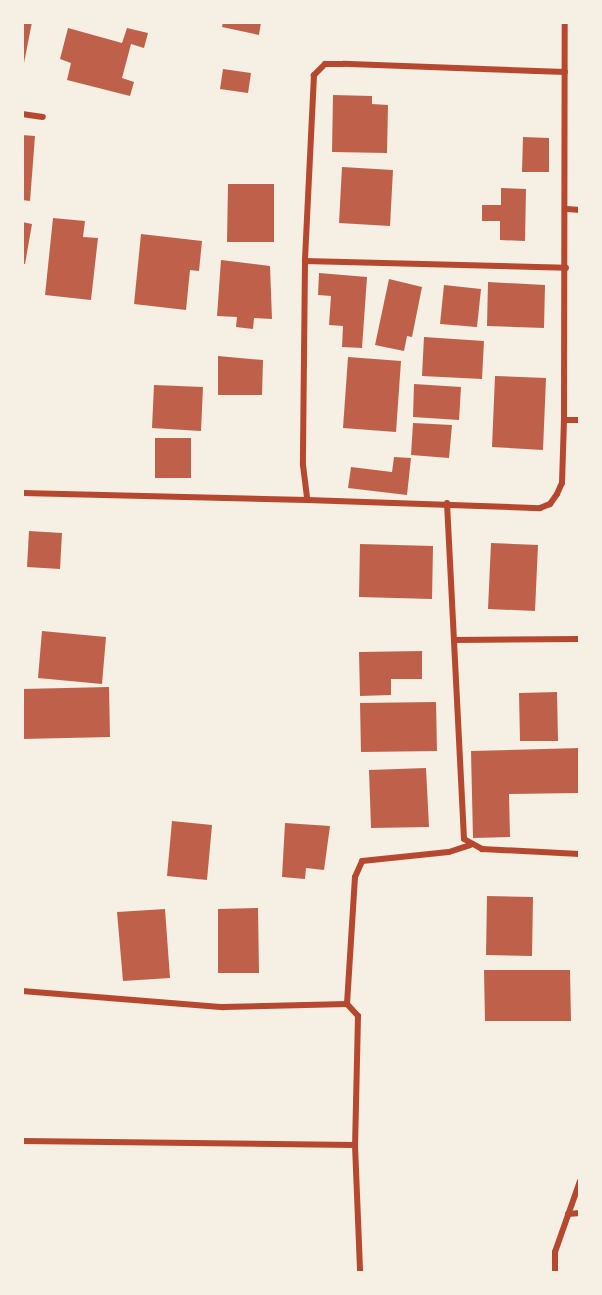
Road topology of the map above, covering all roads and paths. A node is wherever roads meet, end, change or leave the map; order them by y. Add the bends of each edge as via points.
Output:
1 (565, 22) edge
2 (565, 72) junction
3 (22, 114) edge
4 (43, 117) dead end
5 (567, 209) junction
6 (579, 210) edge
7 (305, 261) junction
8 (566, 268) junction
9 (564, 420) junction
10 (579, 420) edge
11 (22, 493) edge
12 (307, 500) junction
13 (447, 503) junction
14 (579, 639) edge
15 (454, 640) junction
16 (470, 845) junction
17 (579, 854) edge
18 (22, 991) edge
19 (347, 1004) junction
20 (22, 1141) edge
21 (355, 1145) junction
22 (579, 1181) edge
23 (568, 1214) junction
24 (579, 1214) edge
25 (360, 1272) edge
26 (555, 1272) edge

1 - 2 street
2 - 5 street
2 - 7 street via 343,64 319,67 311,83
3 - 4 street
5 - 6 street
5 - 8 street
7 - 8 street
7 - 12 street via 303,465
8 - 9 street
9 - 10 street
9 - 13 street via 562,483 550,504 540,507
11 - 12 street
12 - 13 street
13 - 15 street
14 - 15 street
15 - 16 street via 461,830
16 - 17 street
16 - 19 street via 448,852 362,861 355,877
18 - 19 street via 223,1007
19 - 21 street via 358,1016
20 - 21 street
21 - 25 street
22 - 23 street
23 - 24 street
23 - 26 street via 555,1252

